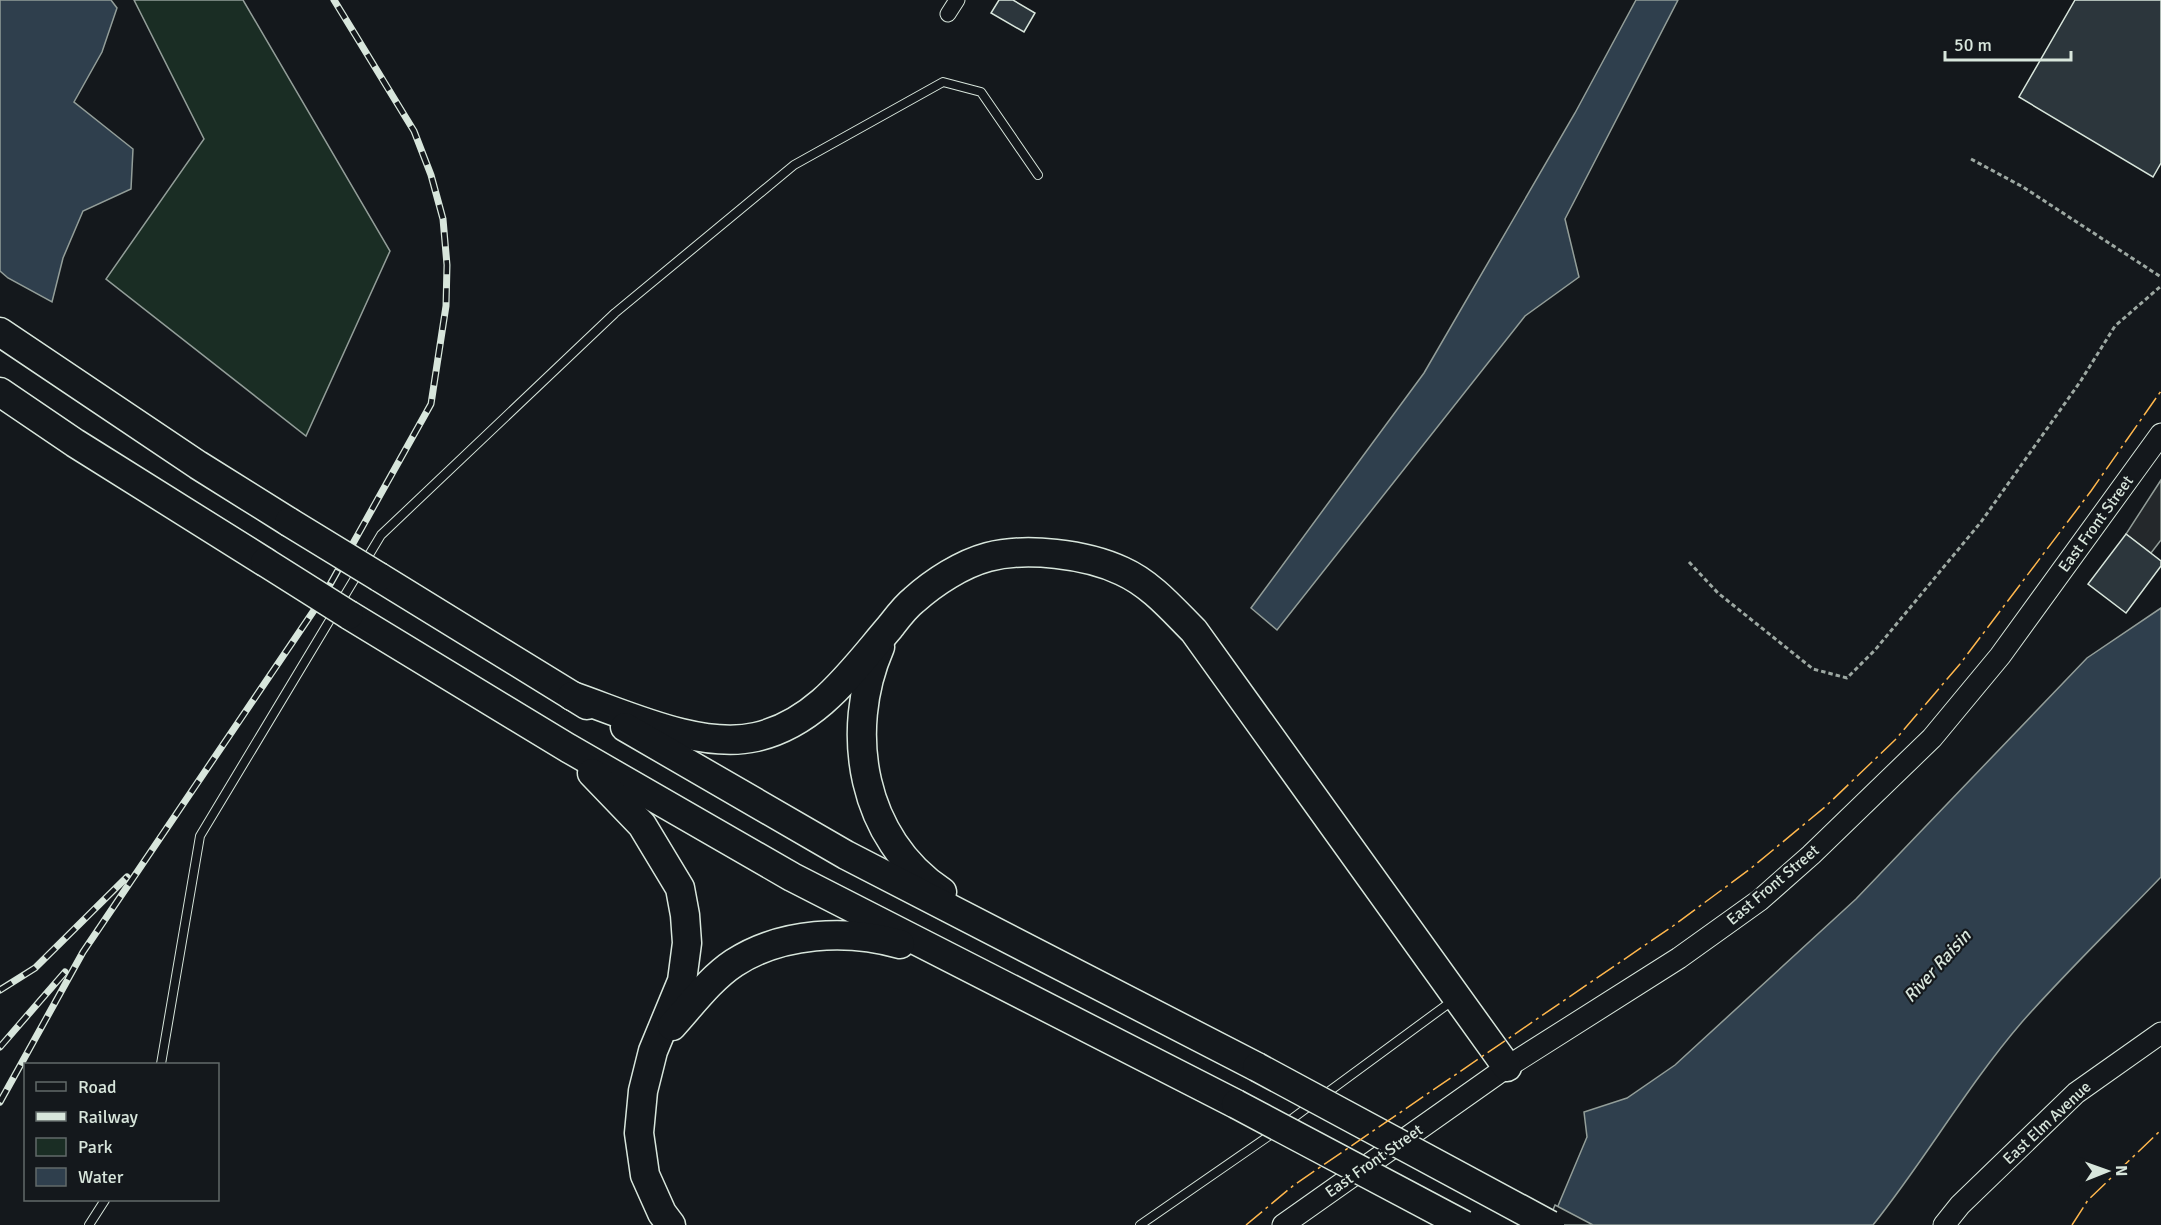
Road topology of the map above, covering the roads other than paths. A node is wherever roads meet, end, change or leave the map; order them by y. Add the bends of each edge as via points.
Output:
1 (957, 0) edge
2 (948, 14) dead end
3 (1038, 175) dead end
4 (0, 332) edge
5 (0, 392) edge
6 (2161, 434) edge
7 (887, 630) junction
8 (572, 696) junction
9 (568, 748) junction
10 (1032, 950) junction
11 (991, 980) junction
12 (1458, 997) junction
13 (2161, 1033) edge
14 (653, 1051) junction
15 (161, 1063) edge
16 (1507, 1067) junction
17 (104, 1201) edge
18 (89, 1225) edge
19 (671, 1225) edge
20 (1140, 1225) edge
21 (1283, 1225) edge
22 (1464, 1225) edge
23 (1550, 1225) edge
24 (1944, 1225) edge

1 - 2 street
3 - 15 lane via 981,92 943,82 794,165 615,313 381,535 200,836
4 - 8 highway, bridge via 198,465
5 - 9 highway, bridge via 75,444
6 - 16 street, East Front Street via 2000,656 1932,738 1872,798 1760,900 1679,958
7 - 8 highway via 830,698 807,714 756,738 713,740
7 - 10 highway via 872,664 863,710 863,770 876,813 900,852 921,875
7 - 12 highway via 913,600 949,574 988,557 1036,552 1082,558 1122,571 1158,594 1194,631
8 - 10 highway via 846,855
9 - 11 highway via 792,877
9 - 14 highway via 642,825 680,888 687,943 682,981
10 - 23 highway, bridge via 1257,1066
11 - 14 highway via 884,939 836,935 782,942 734,964 708,986
11 - 22 highway, bridge
12 - 16 highway
12 - 20 lane
13 - 24 street, East Elm Avenue via 2076,1093
14 - 19 highway via 639,1133 645,1175
16 - 21 street, East Front Street
17 - 18 lane

